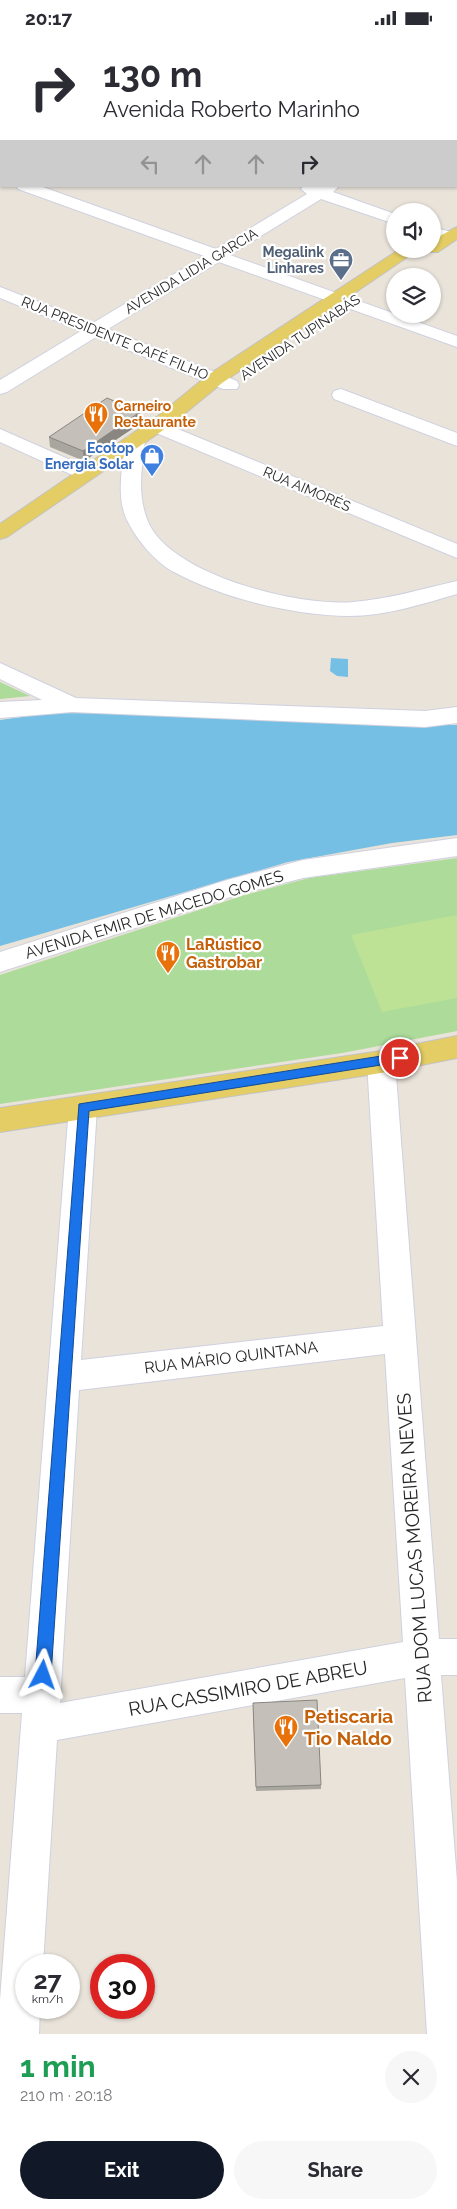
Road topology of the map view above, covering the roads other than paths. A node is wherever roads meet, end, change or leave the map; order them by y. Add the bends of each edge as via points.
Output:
1 (27, 187) edge
2 (306, 187) edge
3 (326, 190) edge
4 (386, 215) edge
5 (457, 218) edge
6 (441, 236) edge
7 (216, 256) junction
8 (399, 258) edge
9 (409, 258) edge
10 (0, 292) edge
11 (343, 301) junction
12 (94, 330) junction
13 (457, 342) edge
14 (223, 382) junction
15 (0, 388) edge
16 (341, 395) dead end
17 (161, 423) junction
18 (0, 435) edge
19 (135, 440) junction
20 (457, 440) edge
21 (86, 474) junction
22 (0, 533) edge
23 (457, 551) edge
24 (457, 587) edge
25 (0, 669) edge
26 (72, 705) junction
27 (0, 710) edge
28 (457, 715) edge
29 (457, 847) edge
30 (0, 962) edge
31 (457, 1047) edge
32 (381, 1062) junction
33 (83, 1107) junction
34 (0, 1120) edge
35 (399, 1337) junction
36 (64, 1377) junction
37 (422, 1657) junction
38 (457, 1657) edge
39 (0, 1695) edge
40 (41, 1710) junction
41 (18, 2034) edge
42 (448, 2034) edge

1 - 7 street
2 - 3 street
3 - 4 street
3 - 7 street, AVENIDA LIDIA GARCIA
5 - 6 main road, AVENIDA TUPINABÁS
7 - 11 street
7 - 12 street, AVENIDA LIDIA GARCIA
8 - 11 main road, AVENIDA TUPINABÁS
9 - 11 main road, AVENIDA TUPINABÁS
10 - 12 street, RUA PRESIDENTE CAFÉ FILHO
11 - 13 street
11 - 14 main road, AVENIDA TUPINABÁS
12 - 14 street, RUA PRESIDENTE CAFÉ FILHO
12 - 15 street, AVENIDA LIDIA GARCIA
14 - 17 main road, AVENIDA TUPINABÁS
16 - 20 street
17 - 19 main road, AVENIDA TUPINABÁS
17 - 23 street, RUA AIMORÉS
18 - 21 street
19 - 21 main road, AVENIDA TUPINABÁS
19 - 24 street via 130,489 138,521 154,545 180,567 237,590 296,606 351,609 406,602
21 - 22 main road, AVENIDA TUPINABÁS
25 - 26 street
26 - 27 street
26 - 28 street via 425,719
29 - 30 street, AVENIDA EMIR DE MACEDO GOMES via 303,869 236,886
31 - 32 main road
32 - 33 main road
32 - 35 street, RUA DOM LUCAS MOREIRA NEVES
33 - 34 main road
33 - 36 street
35 - 36 street, RUA MÁRIO QUINTANA
35 - 37 street, RUA DOM LUCAS MOREIRA NEVES
36 - 40 street
37 - 38 street, RUA CASSIMIRO DE ABREU
37 - 40 street, RUA CASSIMIRO DE ABREU
37 - 42 street, RUA DOM LUCAS MOREIRA NEVES
39 - 40 street, RUA CASSIMIRO DE ABREU
40 - 41 street

